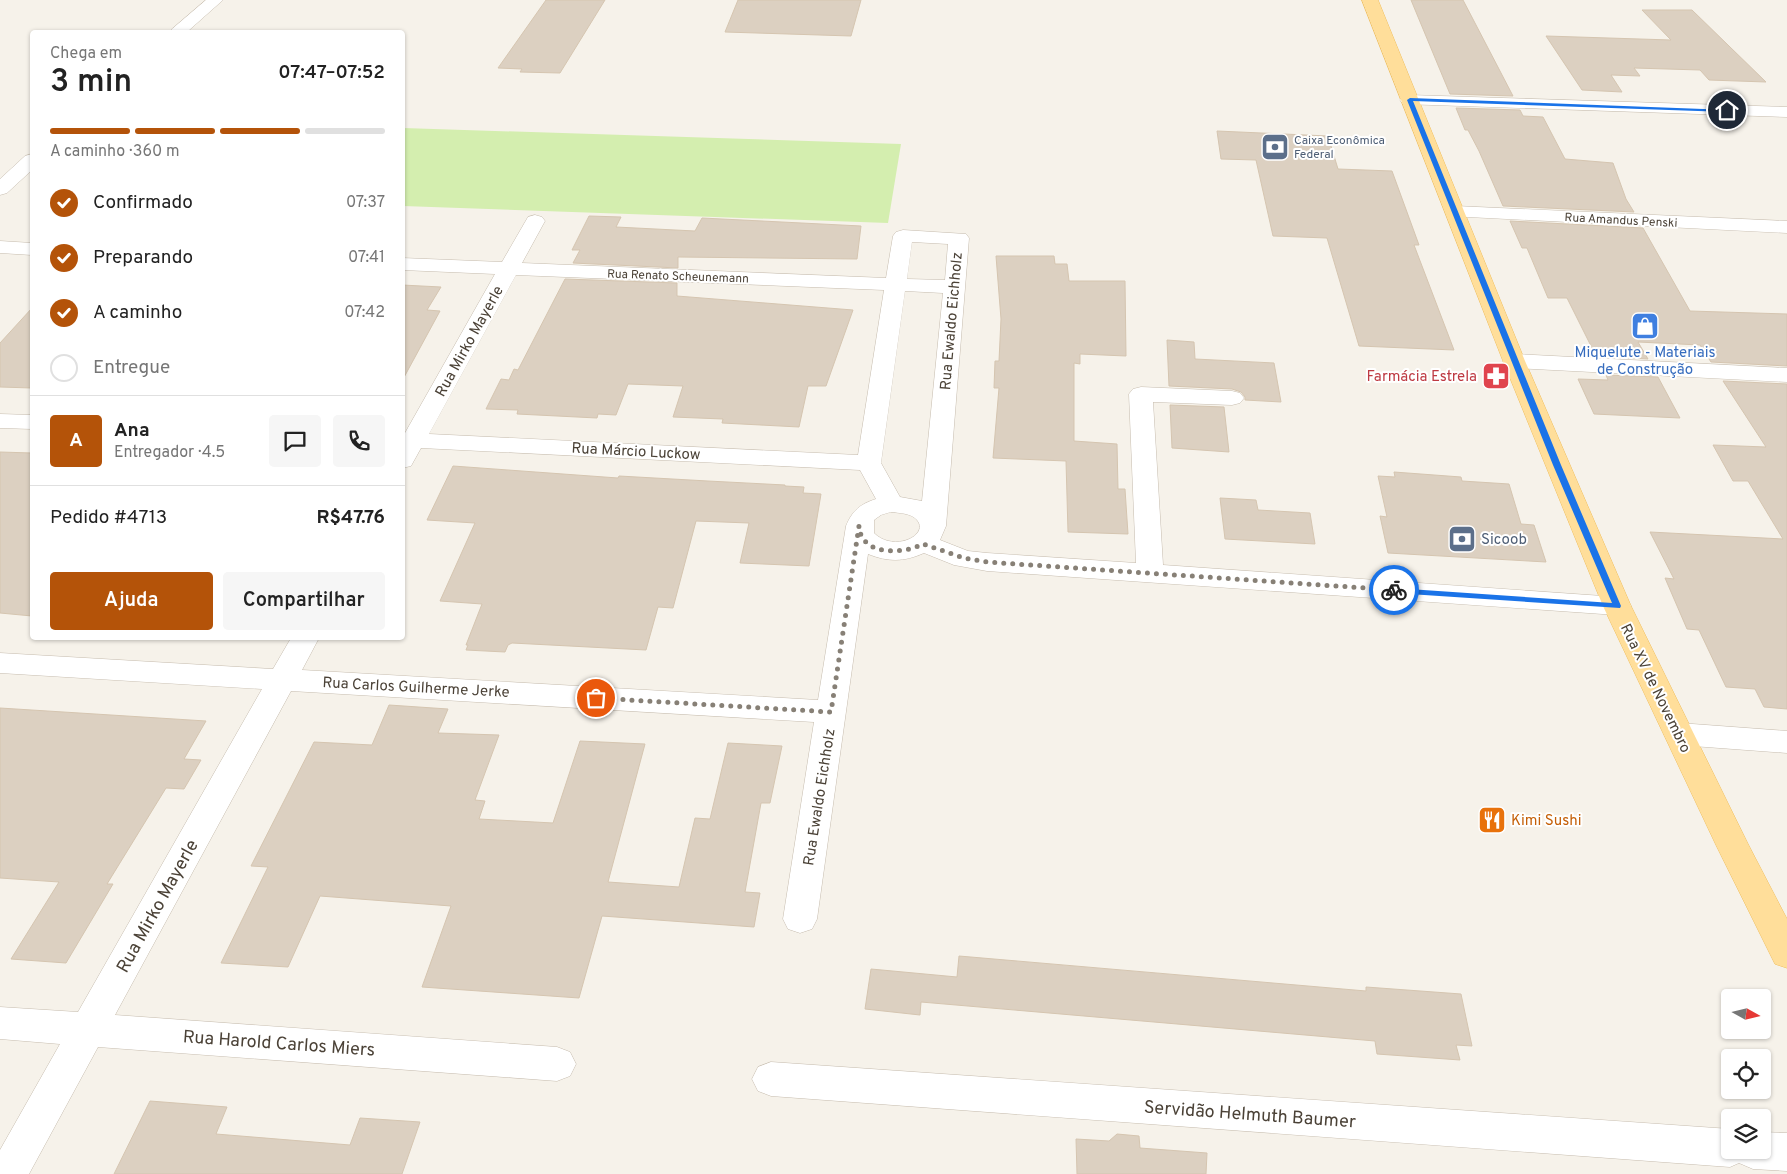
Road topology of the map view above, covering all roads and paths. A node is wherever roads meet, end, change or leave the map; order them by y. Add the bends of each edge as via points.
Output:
1 (215, 0) edge
2 (1370, 0) edge
3 (180, 30) edge
4 (1410, 100) junction
5 (1787, 112) edge
6 (30, 162) edge
7 (0, 188) edge
8 (1455, 212) junction
9 (535, 221) dead end
10 (1787, 227) edge
11 (0, 248) edge
12 (30, 249) edge
13 (405, 264) edge
14 (509, 269) junction
15 (896, 285) junction
16 (954, 287) junction
17 (1514, 360) junction
18 (1787, 375) edge
19 (1232, 398) dead end
20 (0, 421) edge
21 (30, 422) edge
22 (406, 447) edge
23 (869, 463) junction
24 (891, 504) junction
25 (859, 526) junction
26 (928, 535) junction
27 (1150, 574) junction
28 (1617, 606) junction
29 (304, 640) edge
30 (0, 663) edge
31 (282, 679) junction
32 (831, 712) junction
33 (1678, 734) junction
34 (1787, 742) edge
35 (800, 920) dead end
36 (1787, 953) edge
37 (0, 1023) edge
38 (88, 1030) junction
39 (557, 1064) dead end
40 (771, 1079) dead end
41 (1721, 1147) edge
42 (1771, 1151) edge
43 (1787, 1152) edge
44 (8, 1174) edge

1 - 3 street
2 - 4 main road, Rua XV de Novembro
4 - 5 street
4 - 8 main road, Rua XV de Novembro
6 - 7 street
8 - 10 street, Rua Amandus Penski
8 - 17 main road, Rua XV de Novembro
9 - 14 street, Rua Mirko Mayerle
11 - 12 street
13 - 14 street, Rua Renato Scheunemann
14 - 15 street, Rua Renato Scheunemann
14 - 22 street, Rua Mirko Mayerle
15 - 16 street, Rua Renato Scheunemann
15 - 16 street, Rua Ewaldo Eichholz via 903,236 958,238
15 - 23 street, Rua Ewaldo Eichholz
16 - 26 street, Rua Ewaldo Eichholz
17 - 18 street
17 - 28 main road, Rua XV de Novembro
19 - 27 street via 1141,394
20 - 21 street
22 - 23 street, Rua Márcio Luckow
23 - 24 street
24 - 25 street via 869,511
24 - 26 street via 914,507 930,518
25 - 26 street via 864,540 881,550 904,551
25 - 32 street, Rua Ewaldo Eichholz
26 - 27 street via 964,558
27 - 28 street
28 - 33 main road, Rua XV de Novembro
29 - 31 street, Rua Mirko Mayerle
30 - 31 street, Rua Carlos Guilherme Jerke
31 - 32 street, Rua Carlos Guilherme Jerke
31 - 38 street, Rua Mirko Mayerle
32 - 35 street, Rua Ewaldo Eichholz
33 - 34 street
33 - 36 main road, Rua XV de Novembro
37 - 38 street, Rua Harold Carlos Miers
38 - 39 street, Rua Harold Carlos Miers
38 - 44 street, Rua Mirko Mayerle
40 - 41 street, Servidão Helmuth Baumer
42 - 43 street

